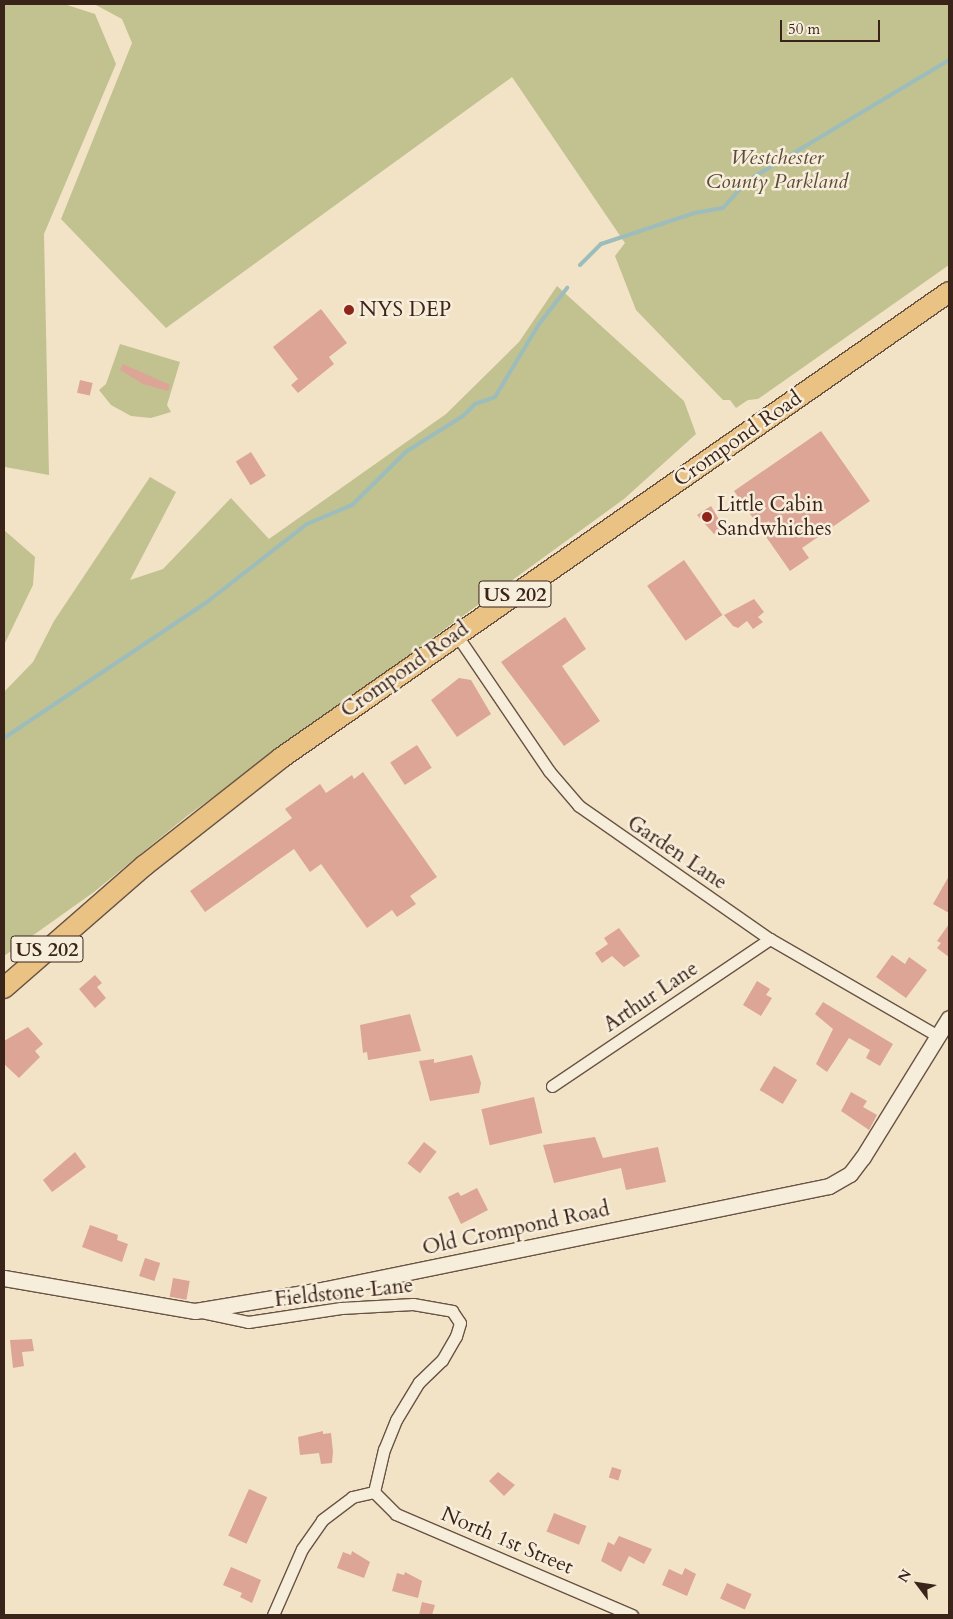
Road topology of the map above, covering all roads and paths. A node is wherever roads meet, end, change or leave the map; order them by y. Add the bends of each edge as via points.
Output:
1 (949, 292) edge
2 (456, 634) junction
3 (770, 939) junction
4 (4, 988) edge
5 (949, 1018) edge
6 (938, 1036) junction
7 (552, 1086) dead end
8 (4, 1278) edge
9 (195, 1310) junction
10 (374, 1492) junction
11 (273, 1615) edge
12 (632, 1615) edge

1 - 2 highway, Crompond Road / US 202
2 - 3 street, Garden Lane via 549,771 579,806
2 - 4 highway, Crompond Road / US 202 via 246,784 144,866
3 - 6 street, Garden Lane
3 - 7 street, Arthur Lane
5 - 6 street, Old Crompond Road
6 - 9 street, Old Crompond Road via 864,1157 850,1174 829,1186 326,1289
8 - 9 street, Old Crompond Road
9 - 10 street, Fieldstone Lane via 248,1322 341,1308 404,1304 428,1304 452,1311 460,1322 456,1336 442,1360 419,1382 396,1420 384,1449
10 - 11 street via 352,1497 322,1520 302,1548
10 - 12 street, North 1st Street via 396,1514

